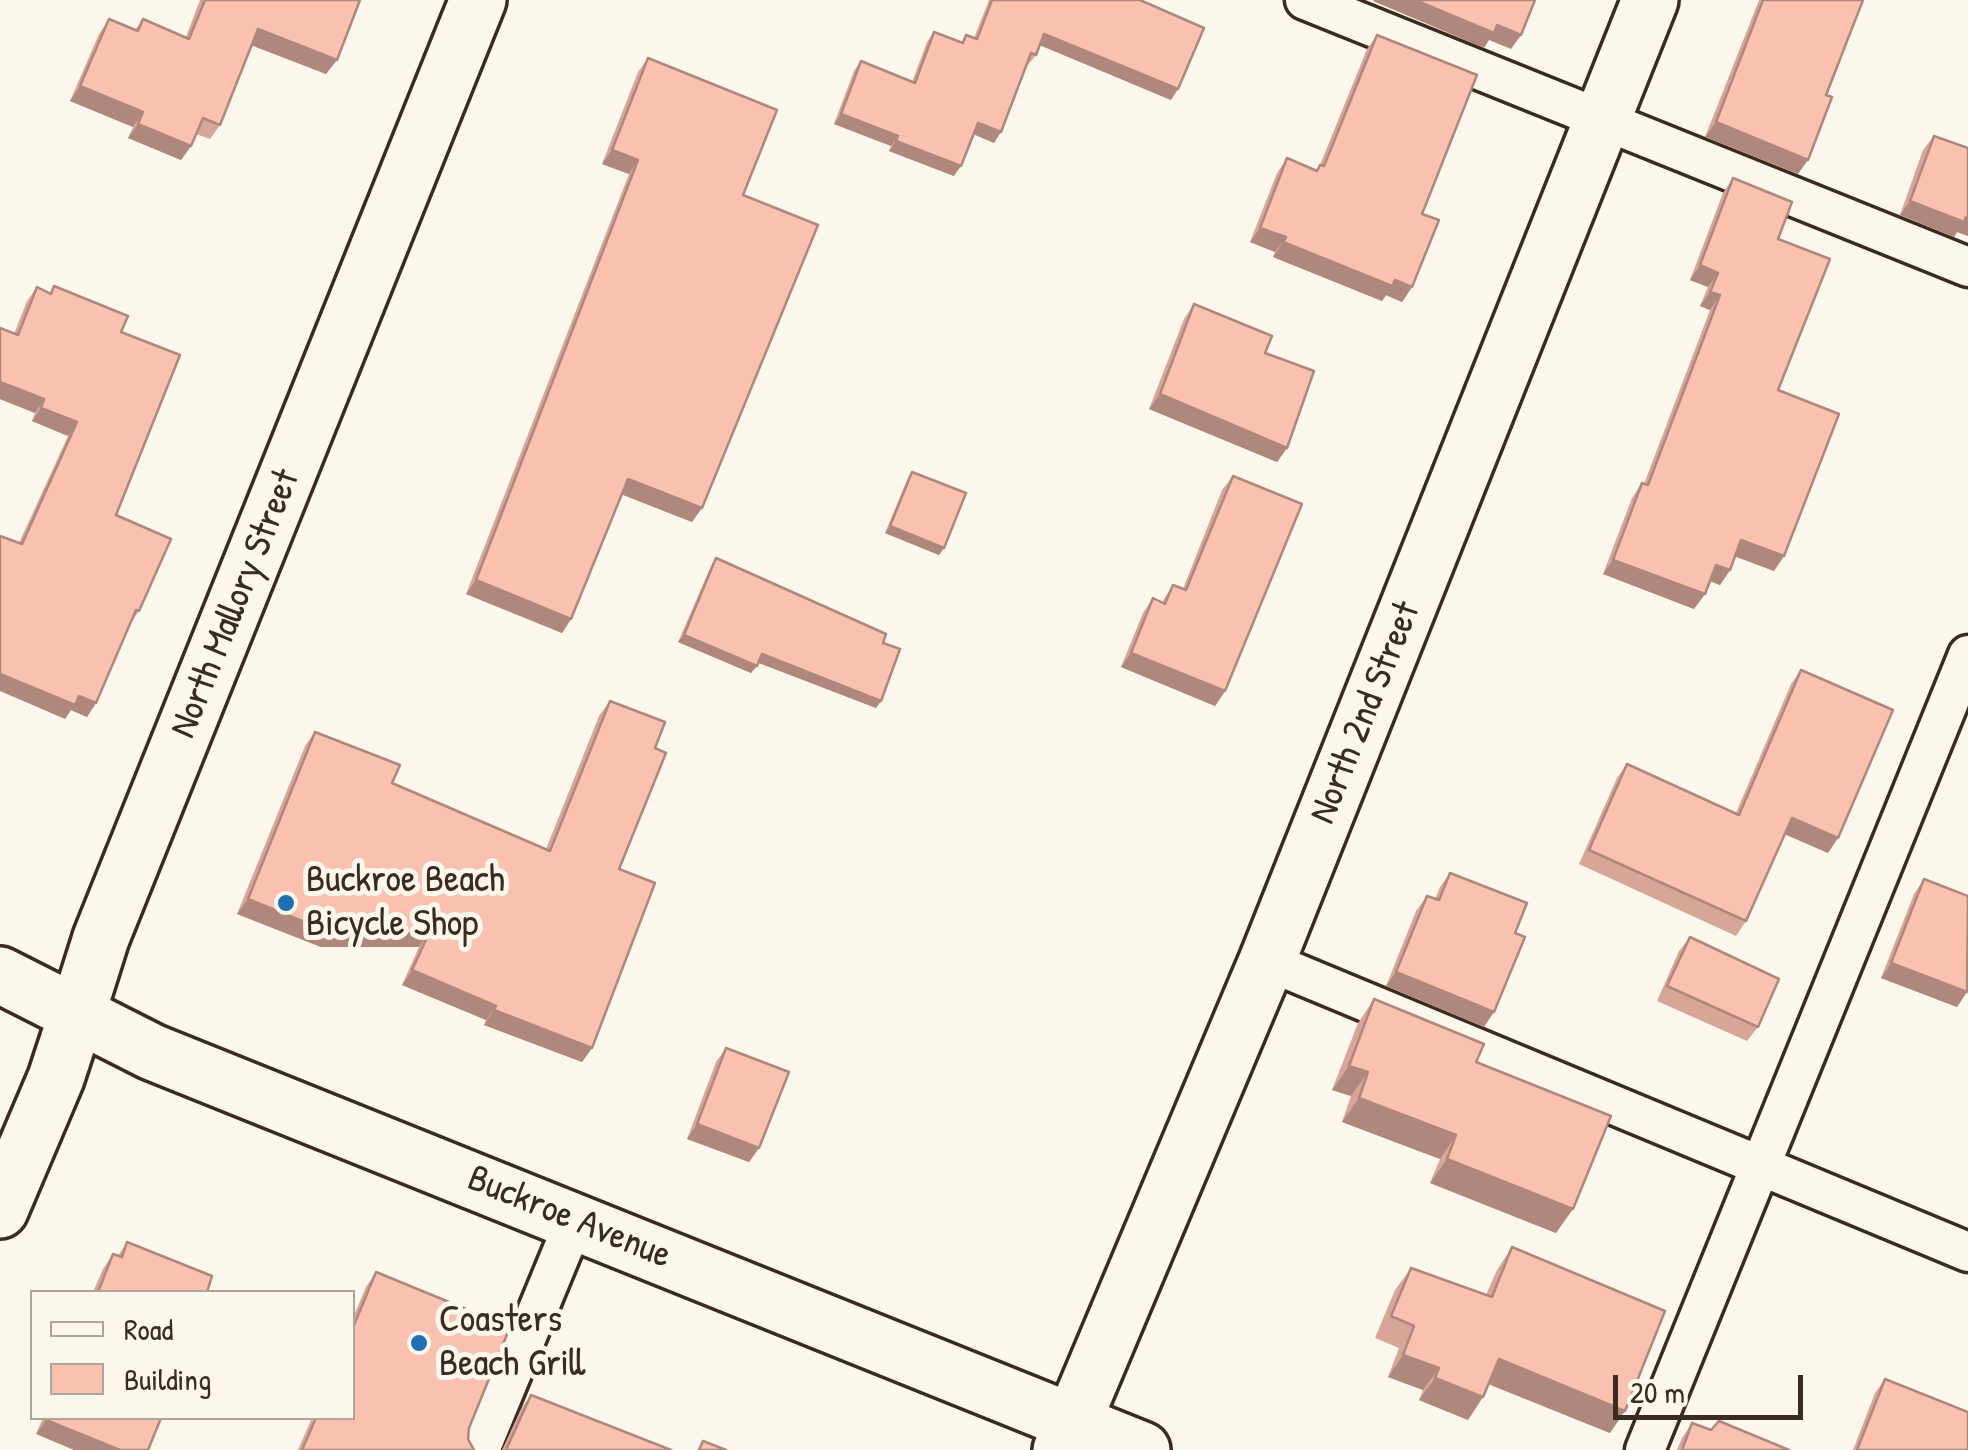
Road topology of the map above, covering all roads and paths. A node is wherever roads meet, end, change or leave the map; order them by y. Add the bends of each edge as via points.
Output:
1 (478, 0) edge
2 (1305, 0) edge
3 (1650, 0) edge
4 (1601, 120) junction
5 (1968, 267) edge
6 (1968, 655) edge
7 (1267, 961) junction
8 (0, 975) edge
9 (77, 1014) junction
10 (1760, 1164) junction
11 (0, 1210) edge
12 (575, 1220) junction
13 (1968, 1252) edge
14 (1066, 1436) edge
15 (480, 1450) edge
16 (1142, 1450) edge
17 (1645, 1450) edge

1 - 9 street, North Mallory Street via 101,938
2 - 4 lane
3 - 4 street, North 2nd Street
4 - 5 lane
4 - 7 street, North 2nd Street
6 - 10 lane
7 - 10 lane
7 - 14 street, North 2nd Street
8 - 9 street, Buckroe Avenue
9 - 11 street, North Mallory Street
9 - 12 street, Buckroe Avenue via 152,1052
10 - 13 lane
10 - 17 lane
12 - 14 street, Buckroe Avenue
12 - 15 lane
14 - 16 street, Buckroe Avenue

